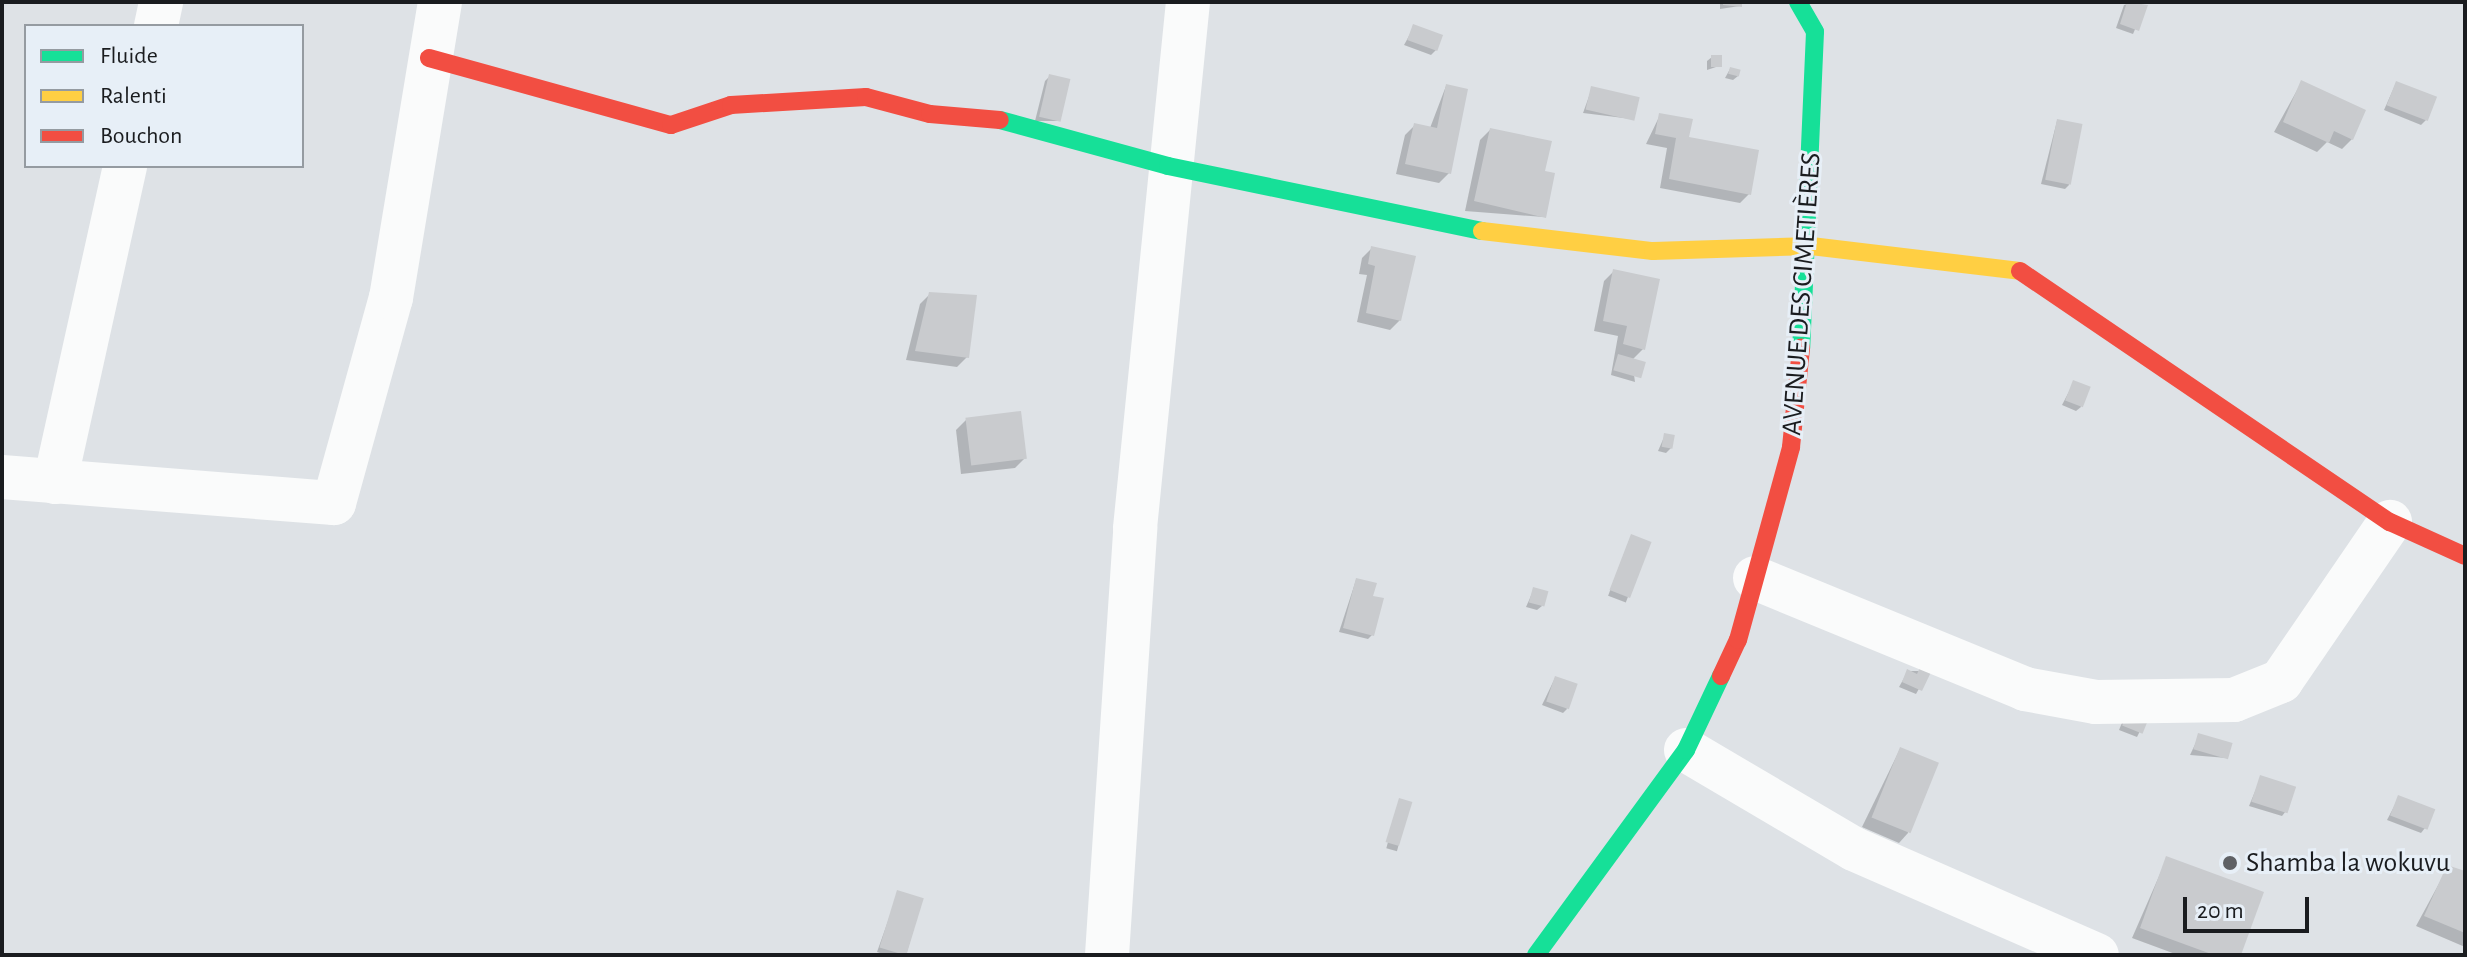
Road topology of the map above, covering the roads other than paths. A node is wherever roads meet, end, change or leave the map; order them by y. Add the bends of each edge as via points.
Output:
1 (161, 2) edge
2 (440, 2) edge
3 (1188, 2) edge
4 (1798, 2) edge
5 (156, 24) edge
6 (429, 58) junction
7 (1168, 166) junction
8 (125, 168) edge
9 (1811, 246) junction
10 (2, 477) edge
11 (55, 482) junction
12 (2390, 522) junction
13 (2465, 556) edge
14 (1755, 578) junction
15 (1686, 750) junction
16 (1107, 955) edge
17 (1536, 955) edge
18 (2097, 955) edge

1 - 5 street
2 - 6 street
3 - 7 street
4 - 9 street, AVENUE DES CIMETIÈRES via 1815,32
6 - 7 street via 671,125 731,105 866,97 930,114 985,116
6 - 11 street via 391,298 334,503
7 - 9 street via 1485,232 1653,251
7 - 16 street
8 - 11 street
9 - 12 street via 2023,271 2047,282
9 - 14 street, AVENUE DES CIMETIÈRES via 1791,447
10 - 11 street
12 - 13 street
12 - 14 street via 2281,681 2234,700 2096,702 2025,689
14 - 15 street, AVENUE DES CIMETIÈRES via 1738,640
15 - 17 street, AVENUE DES CIMETIÈRES
15 - 18 street via 1854,849

